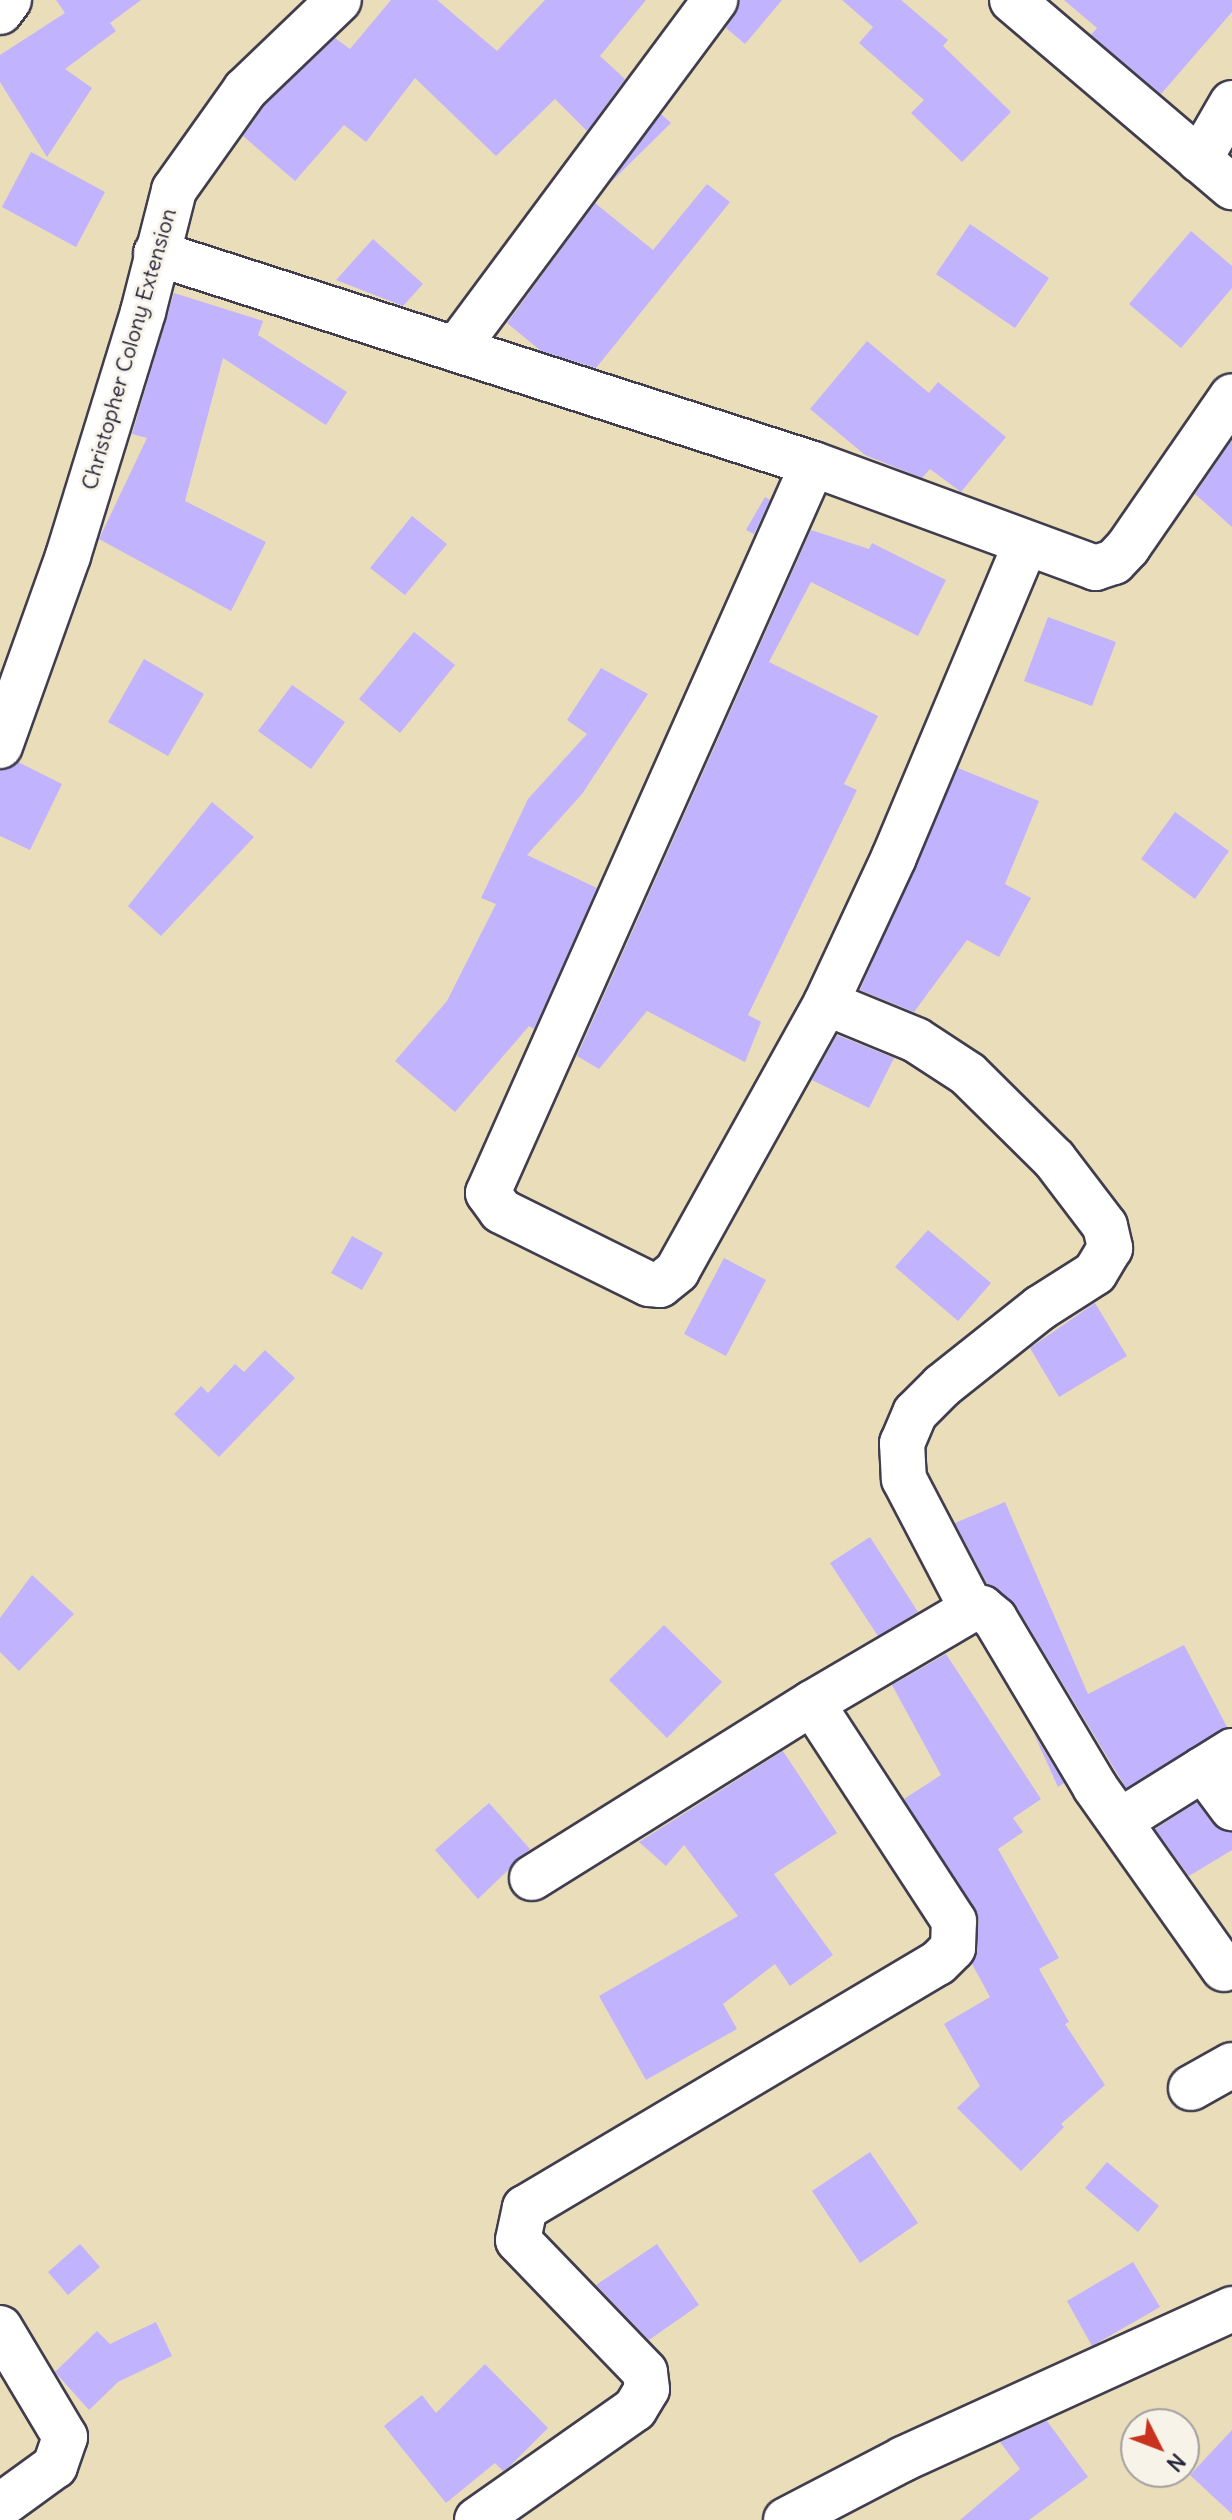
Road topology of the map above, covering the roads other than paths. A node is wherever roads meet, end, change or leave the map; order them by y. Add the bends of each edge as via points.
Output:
1 (9, 0) edge
2 (339, 0) edge
3 (715, 0) edge
4 (1012, 0) edge
5 (0, 12) edge
6 (1232, 103) edge
7 (1199, 160) junction
8 (1232, 187) edge
9 (156, 253) junction
10 (456, 349) junction
11 (1232, 396) edge
12 (813, 464) junction
13 (1025, 545) junction
14 (0, 746) edge
15 (826, 1003) junction
16 (972, 1609) junction
17 (812, 1703) junction
18 (1217, 1760) edge
19 (1232, 1808) edge
20 (1120, 1821) junction
21 (532, 1878) dead end
22 (1224, 1969) dead end
23 (1232, 2065) edge
24 (1191, 2088) dead end
25 (1232, 2309) edge
26 (0, 2328) edge
27 (0, 2506) edge
28 (847, 2507) edge
29 (477, 2520) edge
30 (786, 2520) edge

1 - 5 street
2 - 9 street, Christopher Colony Extension via 245,90 189,164 174,190
3 - 10 street
4 - 7 street
6 - 7 street
7 - 8 street
9 - 10 street
9 - 14 street, Christopher Colony Extension via 68,556
10 - 12 street
11 - 13 street via 1114,562 1095,568
12 - 13 street
12 - 15 street via 492,1177 490,1201 649,1284 667,1281
13 - 15 street via 894,857
15 - 16 street via 916,1040 968,1074 1054,1159 1105,1226 1110,1248 1095,1273 1040,1308 942,1386 915,1413 902,1443 904,1479
16 - 17 street
16 - 20 street via 982,1608 995,1619
17 - 21 street
17 - 29 street via 954,1921 953,1948 938,1963 525,2208 518,2240 642,2368 647,2389 635,2409
18 - 19 street
18 - 20 street
20 - 22 street
23 - 24 street
25 - 28 street
26 - 27 street via 65,2437 55,2466
28 - 30 street

